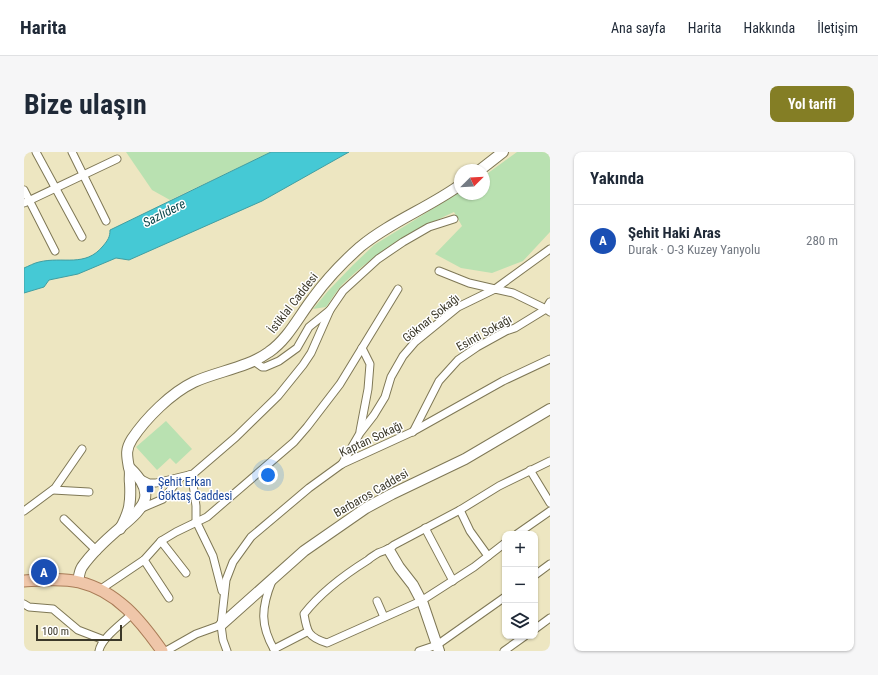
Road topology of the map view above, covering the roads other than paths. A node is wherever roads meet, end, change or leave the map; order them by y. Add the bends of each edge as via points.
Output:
1 (36, 152) edge
2 (72, 152) edge
3 (503, 152) edge
4 (117, 159) dead end
5 (488, 164) edge
6 (82, 175) junction
7 (56, 187) junction
8 (454, 189) edge
9 (24, 190) edge
10 (27, 201) edge
11 (454, 218) dead end
12 (106, 221) dead end
13 (82, 237) dead end
14 (550, 249) edge
15 (55, 251) dead end
16 (439, 272) dead end
17 (398, 289) dead end
18 (495, 289) junction
19 (549, 308) edge
20 (330, 310) junction
21 (362, 348) junction
22 (550, 359) edge
23 (254, 361) junction
24 (550, 409) edge
25 (412, 432) junction
26 (360, 433) junction
27 (82, 449) dead end
28 (550, 461) edge
29 (342, 464) junction
30 (130, 468) junction
31 (530, 470) junction
32 (189, 475) junction
33 (180, 478) junction
34 (141, 479) junction
35 (130, 483) junction
36 (53, 490) junction
37 (89, 492) dead end
38 (550, 503) edge
39 (130, 504) junction
40 (142, 508) junction
41 (460, 510) junction
42 (24, 511) edge
43 (550, 511) edge
44 (64, 519) dead end
45 (196, 521) junction
46 (120, 528) junction
47 (424, 528) junction
48 (521, 531) edge
49 (161, 541) junction
50 (502, 545) edge
51 (389, 550) junction
52 (97, 551) junction
53 (488, 556) junction
54 (144, 560) junction
55 (550, 564) edge
56 (186, 573) dead end
57 (538, 574) edge
58 (272, 579) junction
59 (24, 580) edge
60 (453, 581) junction
61 (78, 582) junction
62 (101, 589) junction
63 (224, 597) junction
64 (168, 598) dead end
65 (502, 599) edge
66 (377, 601) dead end
67 (422, 601) junction
68 (24, 604) edge
69 (133, 613) junction
70 (384, 617) junction
71 (550, 618) edge
72 (221, 625) junction
73 (538, 627) edge
74 (308, 632) junction
75 (521, 639) edge
76 (104, 640) junction
77 (326, 643) junction
78 (438, 648) edge
79 (275, 650) edge
80 (99, 651) edge
81 (162, 651) edge
82 (166, 651) edge
83 (227, 651) edge
84 (329, 651) edge
85 (419, 651) edge
86 (504, 651) edge

1 - 7 street
2 - 6 street
3 - 5 main road
4 - 6 street
6 - 7 street
6 - 12 street
7 - 10 street
7 - 13 street
8 - 23 main road, İstiklal Caddesi via 360,247 326,281 277,345
9 - 10 street
10 - 15 street
11 - 20 street via 429,227 378,260 343,291
14 - 18 street, Göknar Sokağı
16 - 18 street via 469,284
17 - 21 street
18 - 19 street via 513,293
18 - 26 street, Göknar Sokağı via 458,308 415,342 403,356 391,376 385,397
19 - 25 street, Esinti Sokağı via 458,360 439,381
20 - 23 street via 309,328 297,348 279,361 265,367
20 - 32 street via 311,353 278,396 236,437
21 - 26 street via 370,364
21 - 45 street via 335,390 294,442 207,517
22 - 25 street, Kaptan Sokağı via 503,381
23 - 30 main road, İstiklal Caddesi via 193,382 172,396 128,445 126,452
24 - 58 main road, Barbaros Caddesi via 465,459 366,508 304,551
25 - 29 street, Kaptan Sokağı
26 - 29 street, Göknar Sokağı
27 - 36 street
28 - 31 street
29 - 63 street, Kaptan Sokağı via 251,537 233,562 226,580
30 - 34 main road
30 - 35 main road, İstiklal Caddesi
31 - 38 street
31 - 41 street
32 - 33 street
32 - 45 street via 193,484
33 - 34 street via 156,483
33 - 40 street via 163,498
34 - 35 main road via 134,478
34 - 40 main road via 144,489
35 - 39 main road, İstiklal Caddesi
36 - 37 street
36 - 42 street
39 - 40 main road via 134,508
39 - 46 main road, İstiklal Caddesi
40 - 46 main road, İstiklal Caddesi
41 - 47 street
41 - 53 street via 470,531
43 - 48 street
44 - 52 street
45 - 49 street
45 - 63 street via 212,556
46 - 52 main road, İstiklal Caddesi
47 - 51 street
47 - 60 street
49 - 54 street
49 - 56 street
50 - 53 street
51 - 67 main road
51 - 74 street via 358,566 314,601 304,614
52 - 61 main road, İstiklal Caddesi via 82,567
53 - 60 street
54 - 62 street
54 - 64 street
55 - 57 street
58 - 72 main road, Barbaros Caddesi
58 - 79 street via 263,613 268,638
59 - 61 main road
60 - 67 street
61 - 62 main road
62 - 69 main road
63 - 72 street, Kaptan Sokağı
65 - 78 street
66 - 70 street
67 - 70 street
67 - 78 main road
68 - 76 street via 29,607 53,609 78,630
69 - 76 street
69 - 81 main road
70 - 77 street
71 - 73 street
72 - 82 street via 196,634
72 - 83 street, Kaptan Sokağı
74 - 77 street via 315,640
74 - 79 street
75 - 86 street
76 - 80 street
77 - 84 street
78 - 85 street

